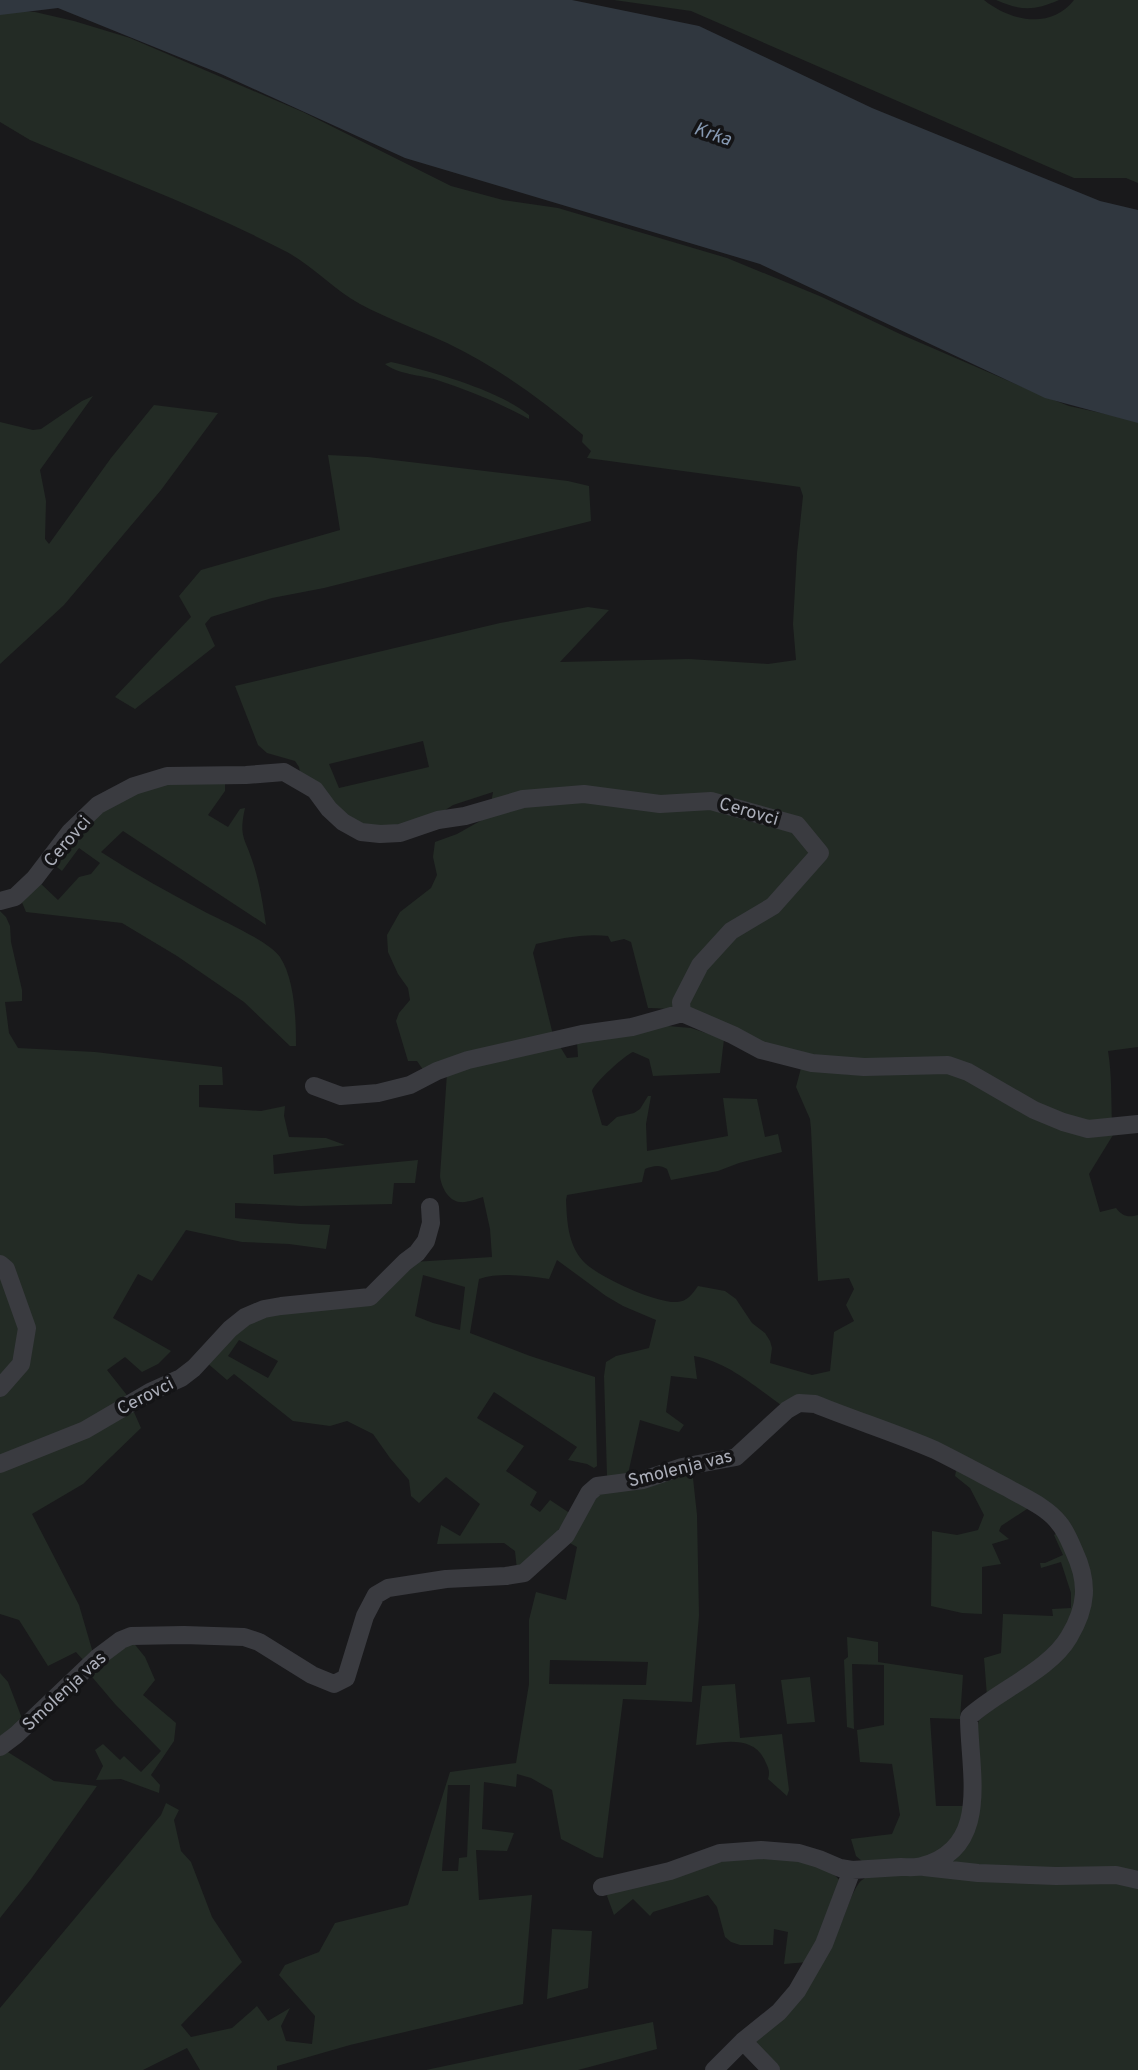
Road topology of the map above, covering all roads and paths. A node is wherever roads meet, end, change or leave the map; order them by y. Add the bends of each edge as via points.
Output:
1 (0, 901) edge
2 (682, 1013) junction
3 (314, 1086) dead end
4 (1138, 1124) edge
5 (430, 1207) dead end
6 (0, 1264) edge
7 (0, 1388) edge
8 (0, 1464) edge
9 (0, 1746) edge
10 (921, 1867) junction
11 (852, 1870) junction
12 (1138, 1880) edge
13 (602, 1886) dead end
14 (743, 2041) junction
15 (714, 2070) edge
16 (771, 2070) edge

1 - 2 street, Cerovci via 15,897 35,878 70,832 98,805 134,786 167,776 284,772 315,790 343,822 361,832 380,834 400,833 523,799 584,794 660,804 711,800 797,825 820,853 773,906 730,931 700,965 681,1002
2 - 3 street via 478,1057 378,1093 341,1096
2 - 4 street via 761,1050 812,1063 948,1065 1063,1122 1088,1129
5 - 8 street, Cerovci via 426,1241 370,1297 281,1306 245,1317 181,1378 85,1430
6 - 7 street via 6,1269 27,1328 21,1364
9 - 10 street, Smolenja vas via 97,1658 131,1636 244,1637 334,1684 346,1678 365,1616 376,1595 388,1588 524,1573 566,1535 597,1486 643,1480 736,1457 787,1410 799,1403 815,1404 933,1450 1026,1498 1059,1522 1084,1581 1079,1618 1068,1639 1056,1653 969,1717 973,1812 957,1846
10 - 11 street, Smolenja vas
10 - 12 street via 978,1873 1116,1875
11 - 13 street via 799,1853 761,1850 720,1853 670,1871
11 - 14 street via 824,1944 797,1991
14 - 15 street
14 - 16 street

